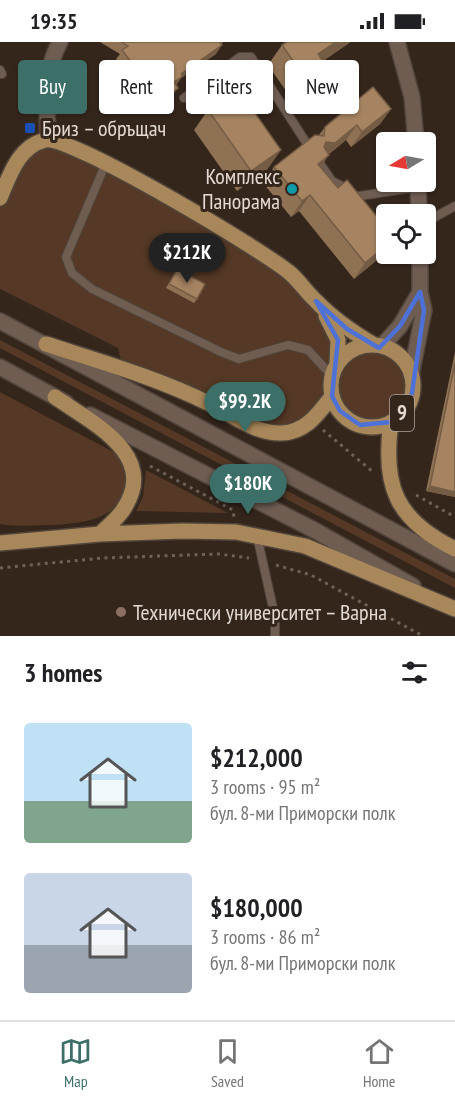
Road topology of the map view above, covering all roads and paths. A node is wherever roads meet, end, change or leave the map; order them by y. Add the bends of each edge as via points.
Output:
1 (60, 42) edge
2 (397, 42) edge
3 (184, 98) dead end
4 (415, 132) edge
5 (48, 139) junction
6 (309, 147) edge
7 (319, 162) edge
8 (106, 163) junction
9 (378, 192) edge
10 (0, 198) edge
11 (455, 206) edge
12 (436, 216) edge
13 (420, 264) edge
14 (420, 292) junction
15 (316, 301) junction
16 (0, 321) edge
17 (46, 344) junction
18 (378, 345) junction
19 (3, 368) edge
20 (335, 370) junction
21 (411, 375) junction
22 (332, 396) junction
23 (55, 397) junction
24 (391, 422) junction
25 (128, 455) junction
26 (236, 532) junction
27 (100, 534) junction
28 (0, 535) edge
29 (258, 536) junction
30 (30, 540) junction
31 (0, 543) edge
32 (455, 549) edge
33 (262, 561) junction
34 (455, 564) edge
35 (0, 568) edge
36 (454, 609) edge
37 (274, 636) edge
38 (423, 636) edge

1 - 5 main road via 50,59 46,94
2 - 4 main road via 412,97
3 - 6 lane via 240,57 251,57
5 - 8 main road, 9 via 78,148
5 - 10 main road via 24,151
7 - 9 lane via 332,181 353,197
8 - 15 main road, 9 via 242,241 291,274
8 - 20 lane via 66,257 72,273 92,289 221,352 239,358 288,345 308,350
11 - 12 lane
13 - 14 main road
14 - 18 main road via 400,326
14 - 21 main road via 424,310
15 - 18 main road, 9 via 347,329
15 - 20 main road via 338,340
16 - 17 main road
17 - 22 main road via 210,404 257,429 281,433 299,429 312,421
17 - 34 main road
18 - 20 main road via 353,349
18 - 21 main road, 9 via 398,354
19 - 23 main road
20 - 22 main road
21 - 24 main road, 9 via 410,402
22 - 24 main road, 9 via 345,417 360,425 376,427
23 - 25 main road via 116,440
23 - 36 main road via 316,531
24 - 32 main road, 9 via 390,481 406,516 431,537
25 - 26 path via 233,510
25 - 27 main road via 133,477 124,510
26 - 27 main road
26 - 29 main road
27 - 30 main road
28 - 30 main road
29 - 33 lane
29 - 36 main road via 305,546
30 - 31 main road
33 - 35 path via 219,554 102,558
33 - 37 lane via 275,617
33 - 38 path via 311,575

